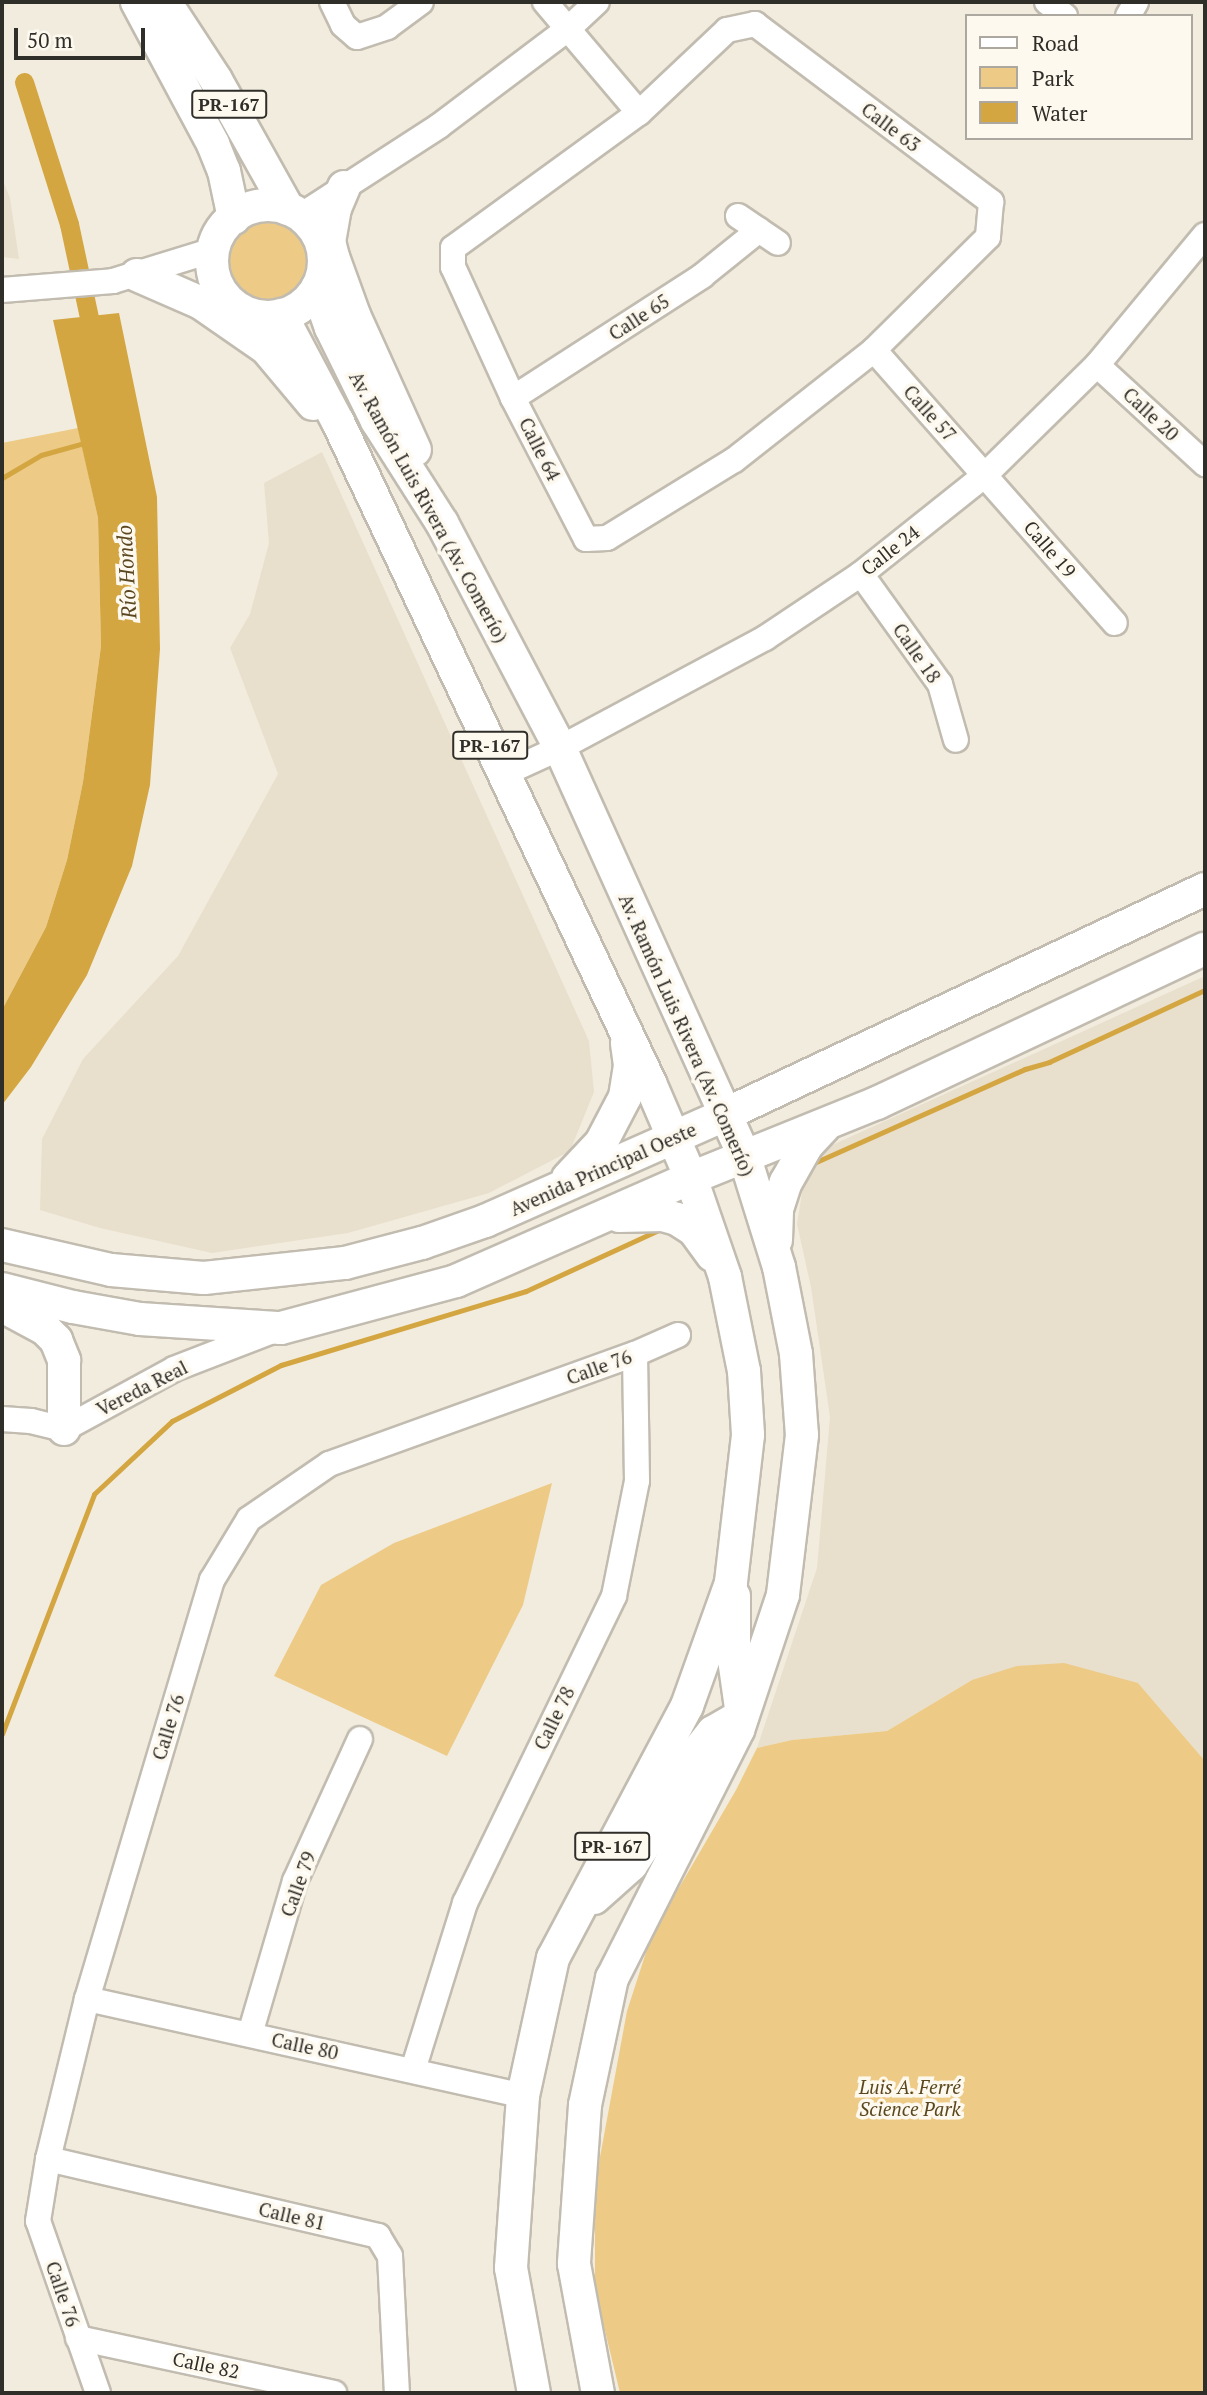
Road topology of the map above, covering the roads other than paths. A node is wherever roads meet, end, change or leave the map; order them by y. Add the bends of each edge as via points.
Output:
1 (137, 2) edge
2 (165, 2) edge
3 (332, 2) edge
4 (421, 2) edge
5 (545, 2) edge
6 (597, 2) edge
7 (1047, 2) edge
8 (1062, 14) edge
9 (569, 28) junction
10 (639, 113) junction
11 (344, 187) junction
12 (294, 213) junction
13 (738, 216) dead end
14 (234, 218) junction
15 (1204, 239) edge
16 (214, 250) junction
17 (137, 275) junction
18 (317, 288) junction
19 (10, 290) edge
20 (281, 315) junction
21 (874, 350) junction
22 (1097, 365) junction
23 (513, 398) junction
24 (338, 422) junction
25 (1205, 464) edge
26 (985, 475) junction
27 (442, 523) junction
28 (861, 574) junction
29 (1115, 623) dead end
30 (956, 740) dead end
31 (560, 748) junction
32 (503, 774) junction
33 (1205, 889) edge
34 (1205, 949) edge
35 (626, 1031) junction
36 (724, 1115) junction
37 (827, 1123) junction
38 (674, 1137) junction
39 (745, 1158) junction
40 (691, 1178) junction
41 (554, 1191) junction
42 (603, 1218) junction
43 (2, 1245) edge
44 (775, 1255) junction
45 (725, 1277) junction
46 (2, 1289) edge
47 (2, 1306) edge
48 (281, 1328) junction
49 (678, 1335) dead end
50 (635, 1354) junction
51 (2, 1419) edge
52 (64, 1429) junction
53 (733, 1570) junction
54 (742, 1716) junction
55 (360, 1740) dead end
56 (573, 1921) junction
57 (87, 1999) junction
58 (250, 2034) junction
59 (413, 2070) junction
60 (523, 2096) junction
61 (48, 2160) junction
62 (78, 2338) junction
63 (99, 2393) edge
64 (334, 2393) edge
65 (397, 2393) edge
66 (534, 2393) edge
67 (598, 2393) edge

1 - 14 main road, PR-167 via 213,144
2 - 12 main road, PR-167
3 - 4 street via 343,25 357,37 387,27
5 - 9 street
6 - 9 street
7 - 8 street
9 - 10 street
9 - 11 street via 439,126
10 - 21 street, Calle 63 via 727,30 755,24 991,202 988,237
10 - 23 street, Calle 64 via 453,248 453,267
11 - 12 street
11 - 27 main road via 330,241 334,257 355,316 429,481
12 - 14 main road via 260,206
12 - 18 main road, PR-167 via 315,230 323,248 324,269
13 - 23 street, Calle 65 via 769,237
14 - 16 main road via 221,232
15 - 22 street, Calle 24
16 - 17 street
16 - 20 main road via 217,282 229,301 248,313
17 - 19 street via 79,286
17 - 24 main road via 201,303 266,348 316,408
18 - 20 main road via 306,303
18 - 27 main road, Av. Ramón Luis Rivera (Av. Comerío) / PR-167 via 331,328 377,421
20 - 24 main road, Av. Ramón Luis Rivera (Av. Comerío) / PR-167
21 - 23 street, Calle 64 via 734,460 607,538 586,539
21 - 26 street, Calle 57
22 - 25 street, Calle 20
22 - 26 street, Calle 24
24 - 32 main road, Av. Ramón Luis Rivera (Av. Comerío) / PR-167
26 - 28 street, Calle 24
26 - 29 street, Calle 19
27 - 31 main road, Av. Ramón Luis Rivera (Av. Comerío) / PR-167
28 - 30 street, Calle 18 via 940,684
28 - 31 street, Calle 24 via 765,638
31 - 32 street, Calle 24
31 - 36 main road, Av. Ramón Luis Rivera (Av. Comerío) / PR-167
32 - 35 main road, Av. Ramón Luis Rivera (Av. Comerío) / PR-167
33 - 36 main road, Avenida Principal Oeste
34 - 37 main road via 1016,1040
35 - 38 main road, Av. Ramón Luis Rivera (Av. Comerío) / PR-167
35 - 41 main road via 630,1065 625,1097 601,1143
36 - 38 main road, Avenida Principal Oeste
36 - 39 main road, Av. Ramón Luis Rivera (Av. Comerío) / PR-167
37 - 39 main road
37 - 44 main road via 807,1145 786,1182 777,1209
38 - 40 main road, Av. Ramón Luis Rivera (Av. Comerío) / PR-167
38 - 41 main road, Avenida Principal Oeste
39 - 40 main road
39 - 44 main road, Av. Ramón Luis Rivera (Av. Comerío) / PR-167
40 - 42 main road
40 - 45 main road, Av. Ramón Luis Rivera (Av. Comerío) / PR-167
41 - 43 main road, Avenida Principal Oeste via 422,1243 345,1263 274,1272 204,1278 124,1271
42 - 45 main road via 637,1214 677,1219 694,1230
42 - 48 main road via 456,1281
44 - 54 main road, Av. Ramón Luis Rivera (Av. Comerío) / PR-167 via 796,1354 802,1435 782,1595
45 - 53 main road, Av. Ramón Luis Rivera (Av. Comerío) / PR-167 via 744,1371 748,1435
46 - 48 main road via 140,1320
47 - 52 main road via 56,1340 64,1360
48 - 52 street, Vereda Real via 174,1369
49 - 50 street, Calle 76
50 - 57 street, Calle 76 via 329,1464 249,1519 212,1580
50 - 59 street, Calle 78 via 637,1481 614,1596 465,1903
51 - 52 street
53 - 54 main road via 734,1659
53 - 56 main road, Av. Ramón Luis Rivera (Av. Comerío) / PR-167 via 687,1706
54 - 56 main road via 713,1732 687,1765 631,1865
54 - 67 main road, Av. Ramón Luis Rivera (Av. Comerío) / PR-167 via 612,1978 585,2105 574,2264
55 - 58 street, Calle 79 via 295,1881
56 - 60 main road, Av. Ramón Luis Rivera (Av. Comerío) / PR-167 via 553,1958
57 - 58 street, Calle 80
57 - 61 street, Calle 76
58 - 59 street, Calle 80
59 - 60 street, Calle 80
60 - 66 main road, Av. Ramón Luis Rivera (Av. Comerío) / PR-167 via 511,2268
61 - 62 street, Calle 76 via 38,2221
61 - 65 street, Calle 81 via 378,2235 390,2256
62 - 63 street, Calle 76
62 - 64 street, Calle 82

